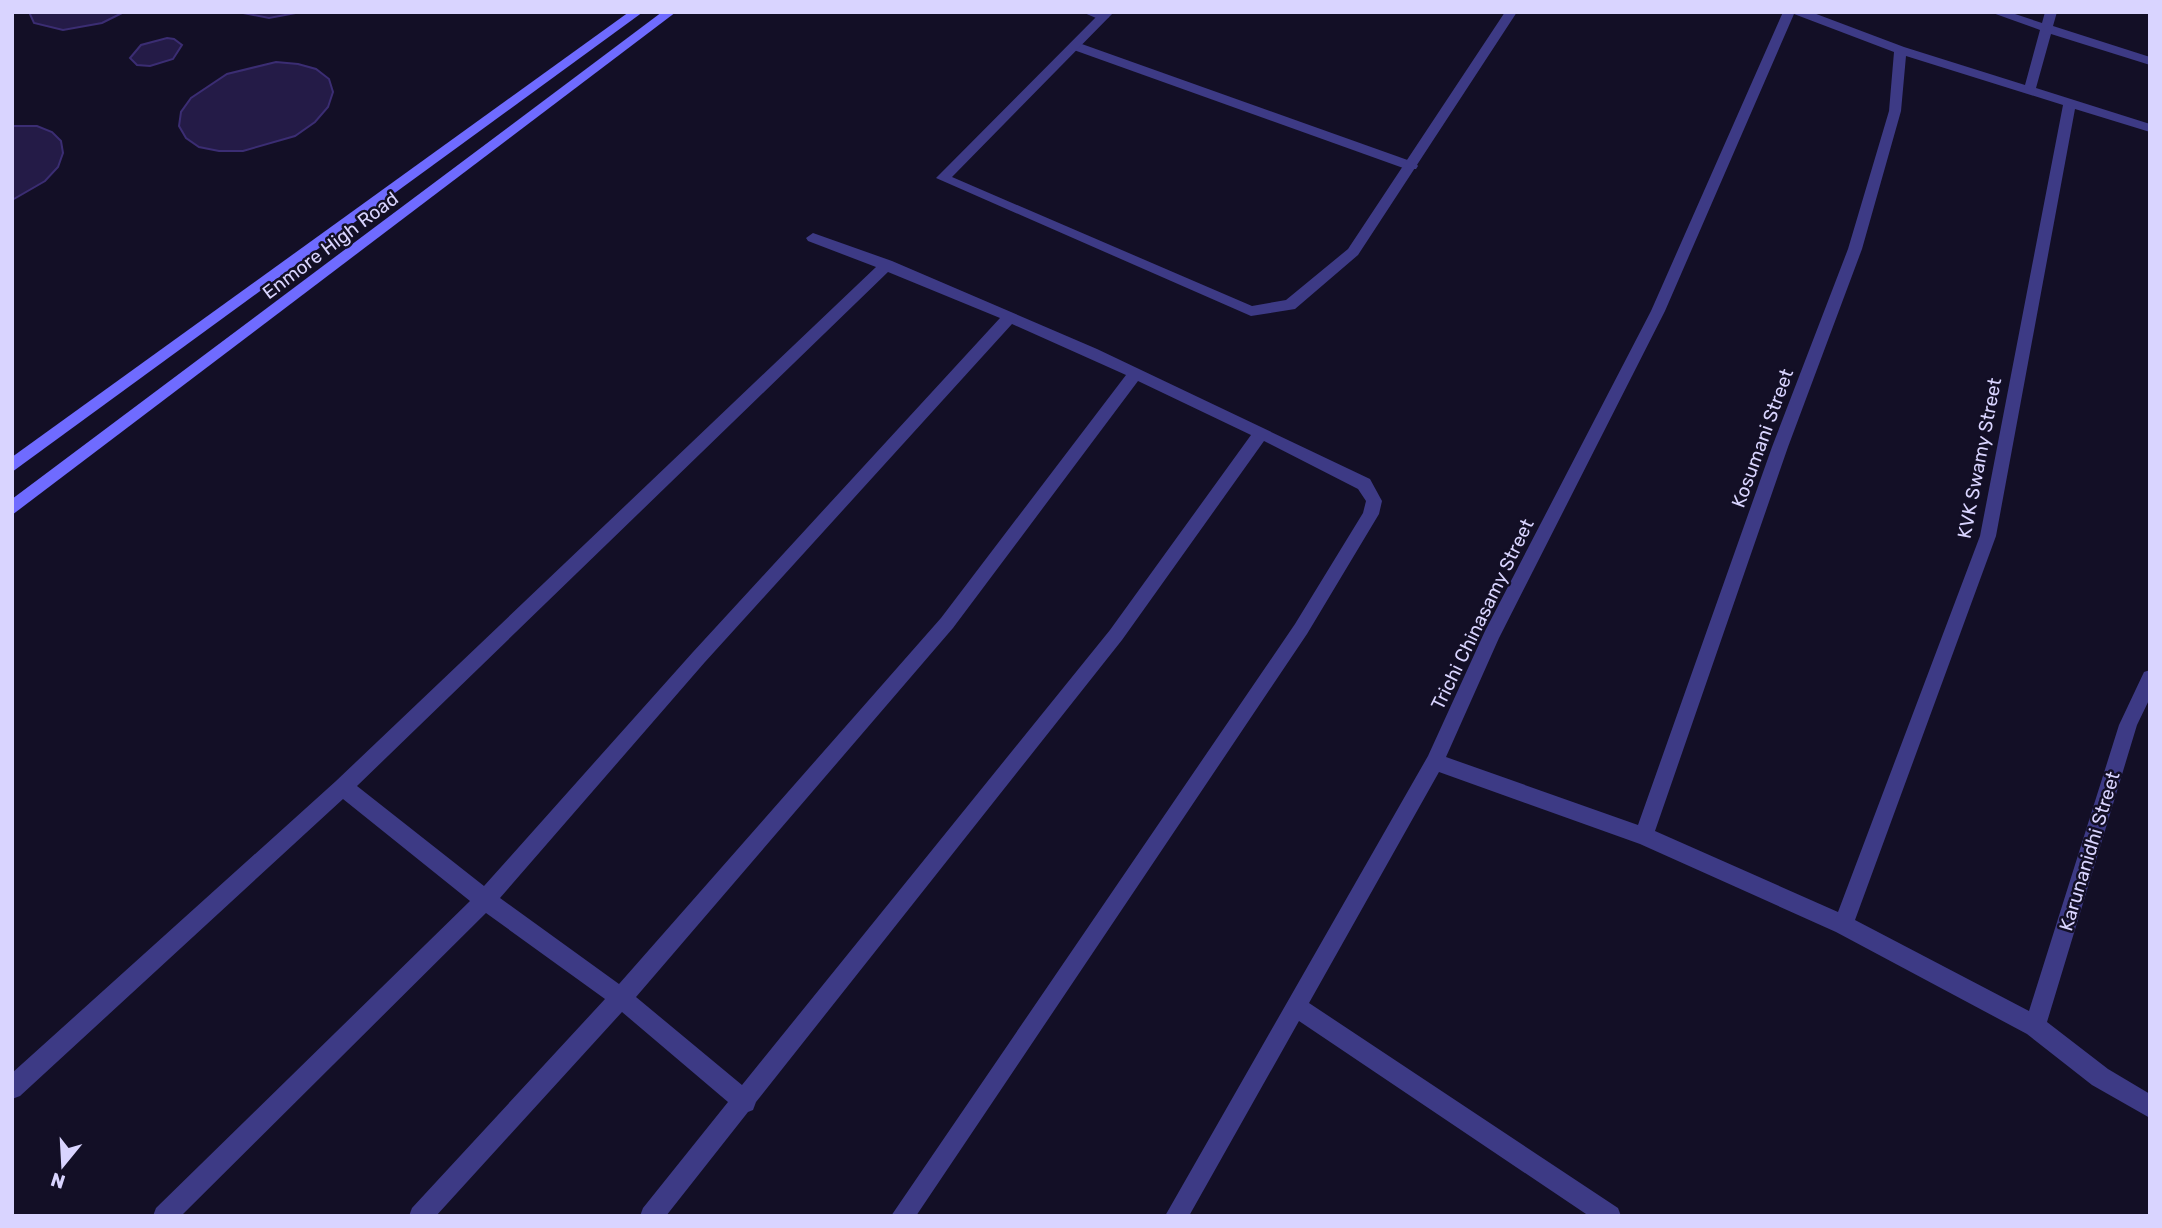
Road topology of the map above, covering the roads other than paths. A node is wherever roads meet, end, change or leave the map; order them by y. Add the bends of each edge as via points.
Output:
1 (637, 12) edge
2 (670, 12) edge
3 (1088, 12) edge
4 (1511, 12) edge
5 (1789, 12) edge
6 (1799, 12) edge
7 (1996, 12) edge
8 (2051, 12) edge
9 (1105, 15) edge
10 (2048, 29) junction
11 (1075, 46) junction
12 (1899, 50) junction
13 (2150, 61) edge
14 (2029, 92) junction
15 (2069, 105) junction
16 (2150, 128) edge
17 (1411, 166) junction
18 (813, 238) dead end
19 (887, 265) junction
20 (1008, 318) junction
21 (1135, 374) junction
22 (1260, 433) junction
23 (12, 466) edge
24 (12, 508) edge
25 (2150, 678) edge
26 (1436, 762) junction
27 (343, 787) junction
28 (1644, 836) junction
29 (485, 900) junction
30 (1843, 925) junction
31 (621, 998) junction
32 (1296, 1007) junction
33 (2035, 1026) junction
34 (12, 1088) edge
35 (745, 1102) junction
36 (2150, 1107) edge
37 (164, 1216) edge
38 (420, 1216) edge
39 (651, 1216) edge
40 (902, 1216) edge
41 (1176, 1216) edge
42 (1610, 1216) edge

1 - 23 main road, Enmore High Road
2 - 24 main road, Enmore High Road
3 - 9 street
4 - 17 street
5 - 26 street, Trichi Chinasamy Street via 1658,311 1491,636
6 - 12 street
7 - 10 street
8 - 10 street
9 - 11 street
10 - 13 street
10 - 14 street
11 - 17 street
11 - 17 street via 943,178 1251,311 1290,305 1353,252
12 - 14 street
12 - 28 street, Kosumani Street via 1895,111 1855,249 1780,447
14 - 15 street
15 - 16 street
15 - 30 street, KVK Swamy Street via 1988,536
18 - 19 street
19 - 20 street
19 - 27 street
20 - 21 street
20 - 29 street
21 - 22 street
21 - 31 street via 947,623
22 - 35 street via 1116,635
22 - 40 street via 1364,484 1374,501 1371,514 1293,640
25 - 33 street, Karunanidhi Street via 2128,725
26 - 28 street
26 - 32 street, Trichi Chinasamy Street
27 - 29 street
27 - 34 street
28 - 30 street
29 - 31 street
29 - 37 street
30 - 33 street
31 - 35 street
31 - 38 street
32 - 41 street, Trichi Chinasamy Street
32 - 42 street
33 - 36 street via 2100,1077
35 - 39 street

